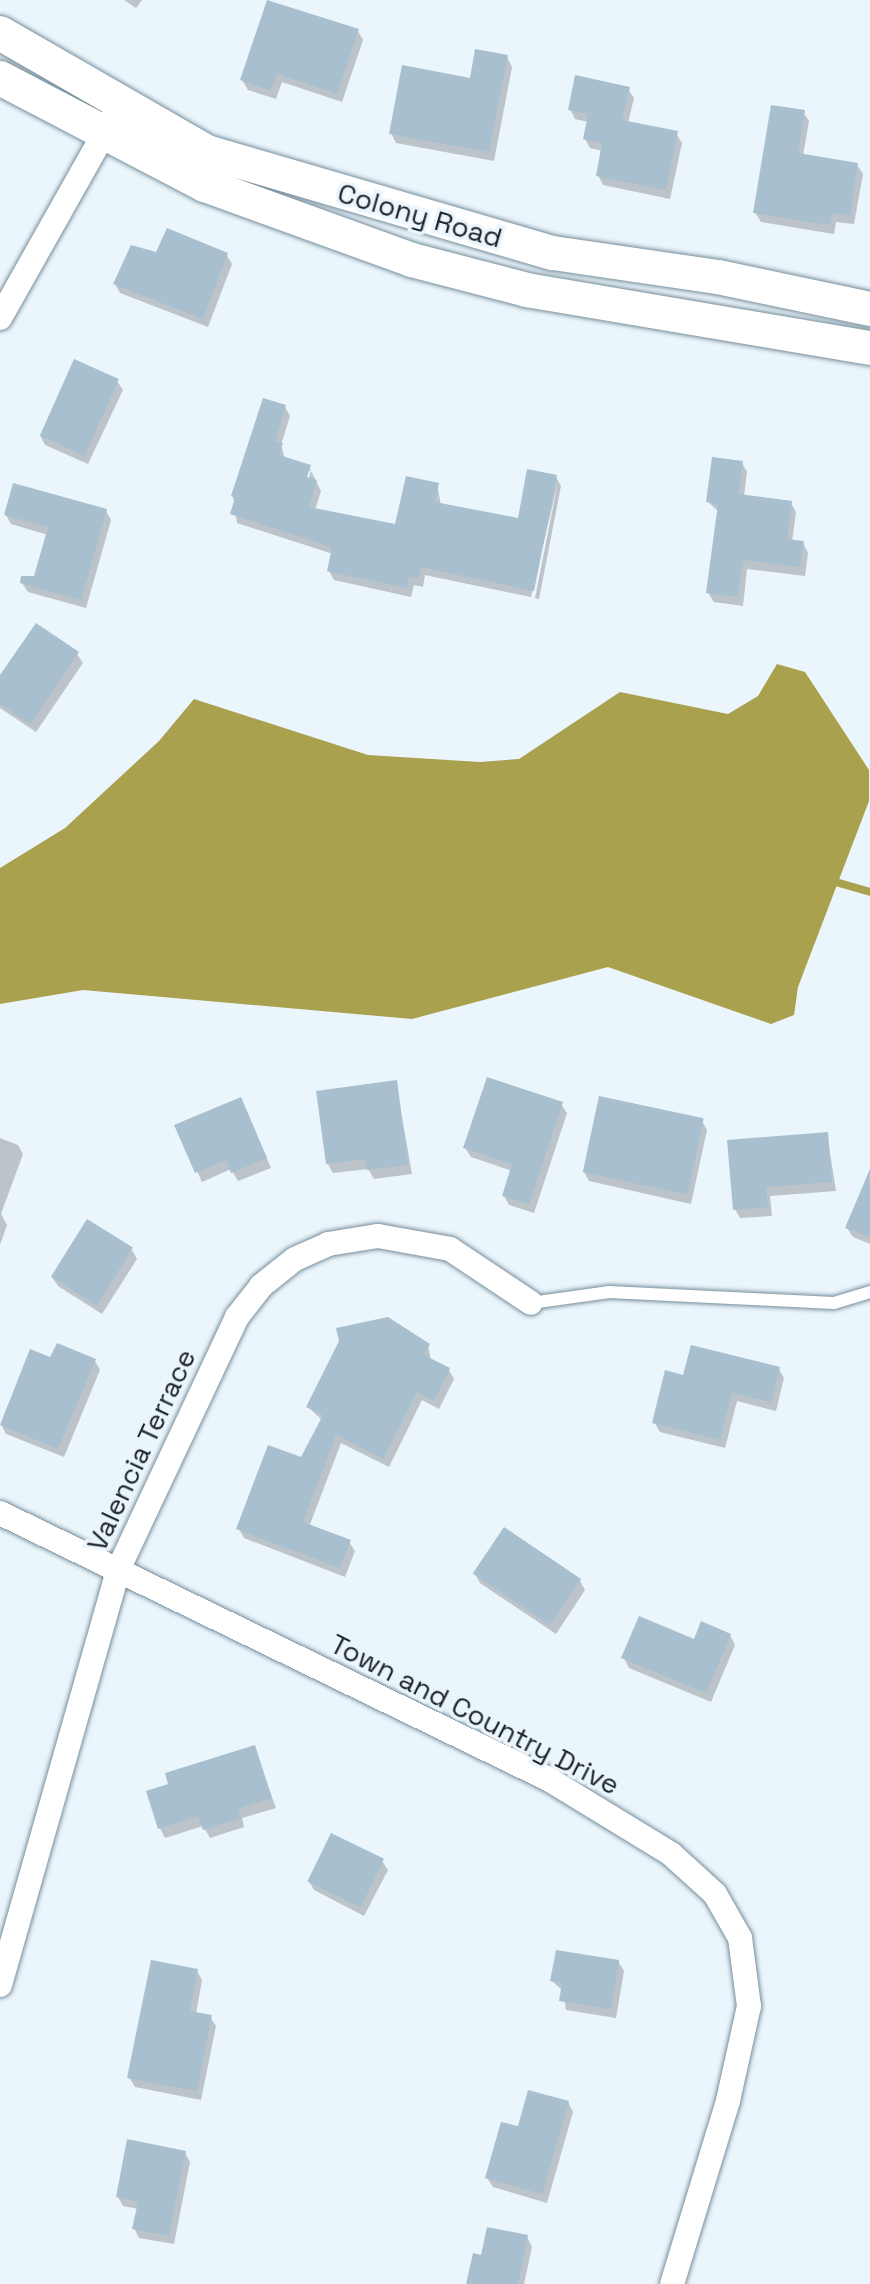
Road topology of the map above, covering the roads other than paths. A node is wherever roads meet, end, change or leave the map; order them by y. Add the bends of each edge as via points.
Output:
1 (0, 33) edge
2 (0, 78) edge
3 (122, 103) junction
4 (104, 134) junction
5 (870, 309) edge
6 (0, 318) edge
7 (870, 348) edge
8 (870, 1292) edge
9 (531, 1303) joint
10 (0, 1513) edge
11 (118, 1570) junction
12 (0, 1985) edge
13 (672, 2284) edge

1 - 3 main road, Colony Road
2 - 4 main road, Colony Road
3 - 4 street
3 - 5 main road, Colony Road via 207,152 464,230 553,253 718,277
4 - 6 street
4 - 7 main road, Colony Road via 205,185 412,260 527,290
8 - 9 lane via 834,1303 609,1292
9 - 11 street, Valencia Terrace via 464,1256 414,1239 346,1239 295,1259 261,1286 237,1317
10 - 11 street, Town and Country Drive
11 - 12 street, Valencia Terrace
11 - 13 street, Town and Country Drive via 550,1780 671,1854 715,1894 740,1938 749,2006 728,2101

